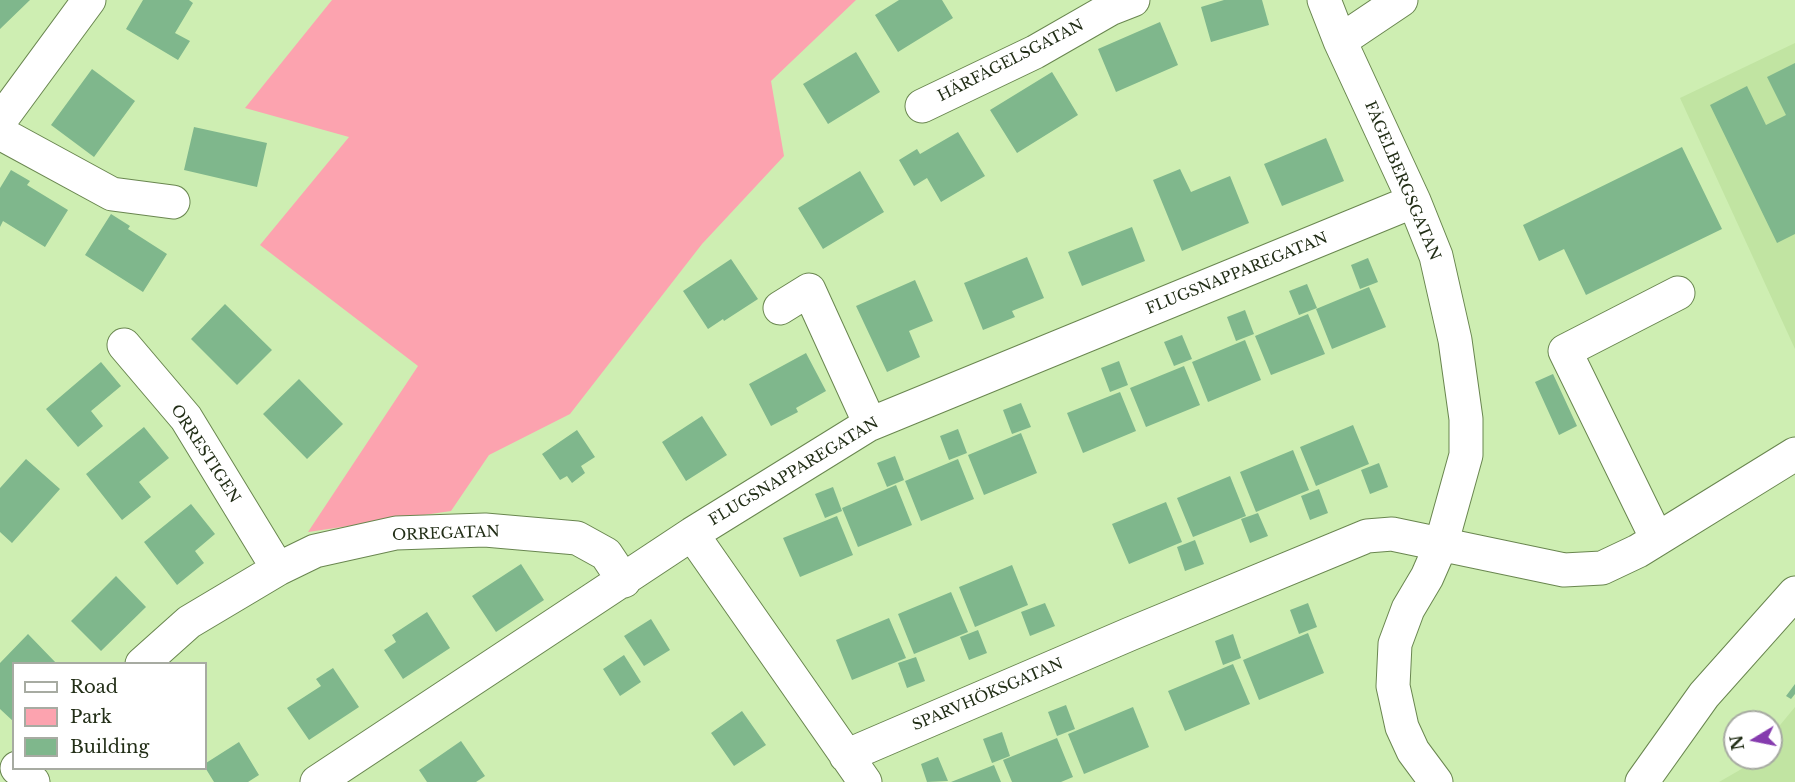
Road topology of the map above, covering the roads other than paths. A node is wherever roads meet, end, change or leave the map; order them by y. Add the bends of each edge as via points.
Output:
1 (89, 0) edge
2 (1133, 0) edge
3 (1324, 0) edge
4 (1401, 0) edge
5 (1340, 41) junction
6 (922, 106) dead end
7 (0, 121) edge
8 (0, 133) edge
9 (1414, 201) junction
10 (173, 202) dead end
11 (1678, 293) dead end
12 (780, 308) dead end
13 (124, 345) dead end
14 (870, 424) junction
15 (1795, 454) edge
16 (692, 534) junction
17 (1657, 539) junction
18 (1441, 545) junction
19 (278, 569) junction
20 (624, 581) junction
21 (1795, 593) edge
22 (143, 662) edge
23 (0, 754) edge
24 (12, 763) edge
25 (855, 769) edge
26 (19, 770) edge
27 (43, 770) edge
28 (356, 772) edge
29 (1426, 779) edge
30 (33, 782) edge
31 (317, 782) edge
32 (1642, 782) edge

1 - 7 street
2 - 6 street, HÄRFÅGELSGATAN
3 - 5 street, FÅGELBERGSGATAN
4 - 5 street
5 - 9 street, FÅGELBERGSGATAN
8 - 10 street via 112,194
9 - 14 street, FLUGSNAPPAREGATAN
9 - 18 street, FÅGELBERGSGATAN via 1436,256 1455,339 1466,419 1466,455
11 - 17 street via 1564,351
12 - 14 street via 809,290
13 - 19 street, ORRESTIGEN via 186,418
14 - 16 street, FLUGSNAPPAREGATAN
15 - 17 street
16 - 20 street, FLUGSNAPPAREGATAN
16 - 25 street, SPARVHÖKSGATAN
17 - 18 street via 1602,568 1564,570
18 - 25 street, SPARVHÖKSGATAN via 1392,534 1367,536 1131,634
18 - 29 street, FÅGELBERGSGATAN via 1395,644 1392,686 1402,727
19 - 20 street, ORREGATAN via 315,551 396,533 485,530 577,538 606,554
19 - 22 street, ORREGATAN via 189,622
20 - 28 street, FLUGSNAPPAREGATAN
21 - 32 street via 1704,695
23 - 24 street
26 - 30 street
27 - 30 street
28 - 31 street, FLUGSNAPPAREGATAN

